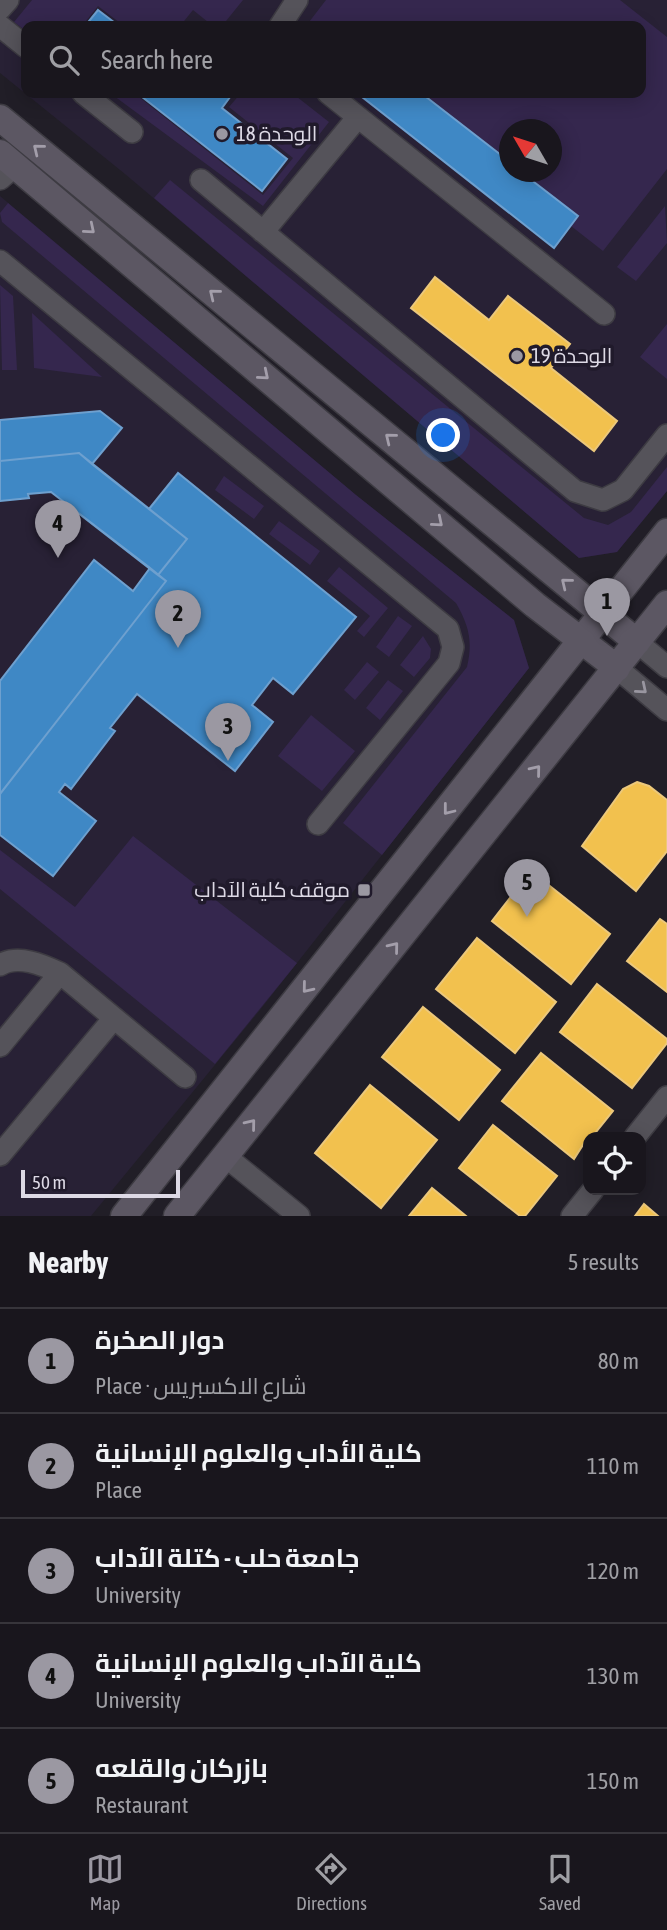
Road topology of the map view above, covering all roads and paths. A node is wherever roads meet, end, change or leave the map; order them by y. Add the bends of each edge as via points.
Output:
1 (8, 0) edge
2 (297, 0) edge
3 (0, 9) edge
4 (283, 21) edge
5 (0, 26) edge
6 (21, 43) edge
7 (89, 98) edge
8 (334, 98) edge
9 (358, 117) junction
10 (0, 118) edge
11 (132, 132) dead end
12 (5, 166) edge
13 (201, 180) dead end
14 (264, 232) junction
15 (0, 261) edge
16 (604, 314) dead end
17 (667, 435) edge
18 (667, 532) edge
19 (667, 604) edge
20 (603, 614) junction
21 (582, 640) junction
22 (637, 642) junction
23 (667, 667) edge
24 (617, 668) junction
25 (667, 710) edge
26 (318, 824) dead end
27 (0, 965) edge
28 (60, 973) junction
29 (114, 1018) junction
30 (0, 1046) edge
31 (185, 1077) dead end
32 (667, 1097) edge
33 (639, 1132) edge
34 (0, 1155) edge
35 (225, 1156) junction
36 (589, 1195) edge
37 (124, 1216) edge
38 (177, 1216) edge
39 (299, 1216) edge
40 (572, 1216) edge

1 - 3 street
2 - 4 street
5 - 6 street
7 - 11 street
8 - 9 street
9 - 14 street
9 - 16 street
20 -> 10 main road
12 -> 21 main road
13 - 14 street
14 - 17 street via 575,491 603,500 623,490
15 - 26 street via 448,629 453,647 449,663
18 - 20 main road
19 - 22 main road
20 - 21 main road
20 - 22 main road
21 - 24 main road
21 -> 37 main road
22 - 23 street
22 - 24 main road
24 -> 25 street
35 -> 24 main road
27 - 28 street via 6,961 39,962
28 - 29 street
28 - 30 street
29 - 31 street
29 - 34 street
32 - 33 street
35 - 38 main road
35 - 39 street
36 - 40 street

